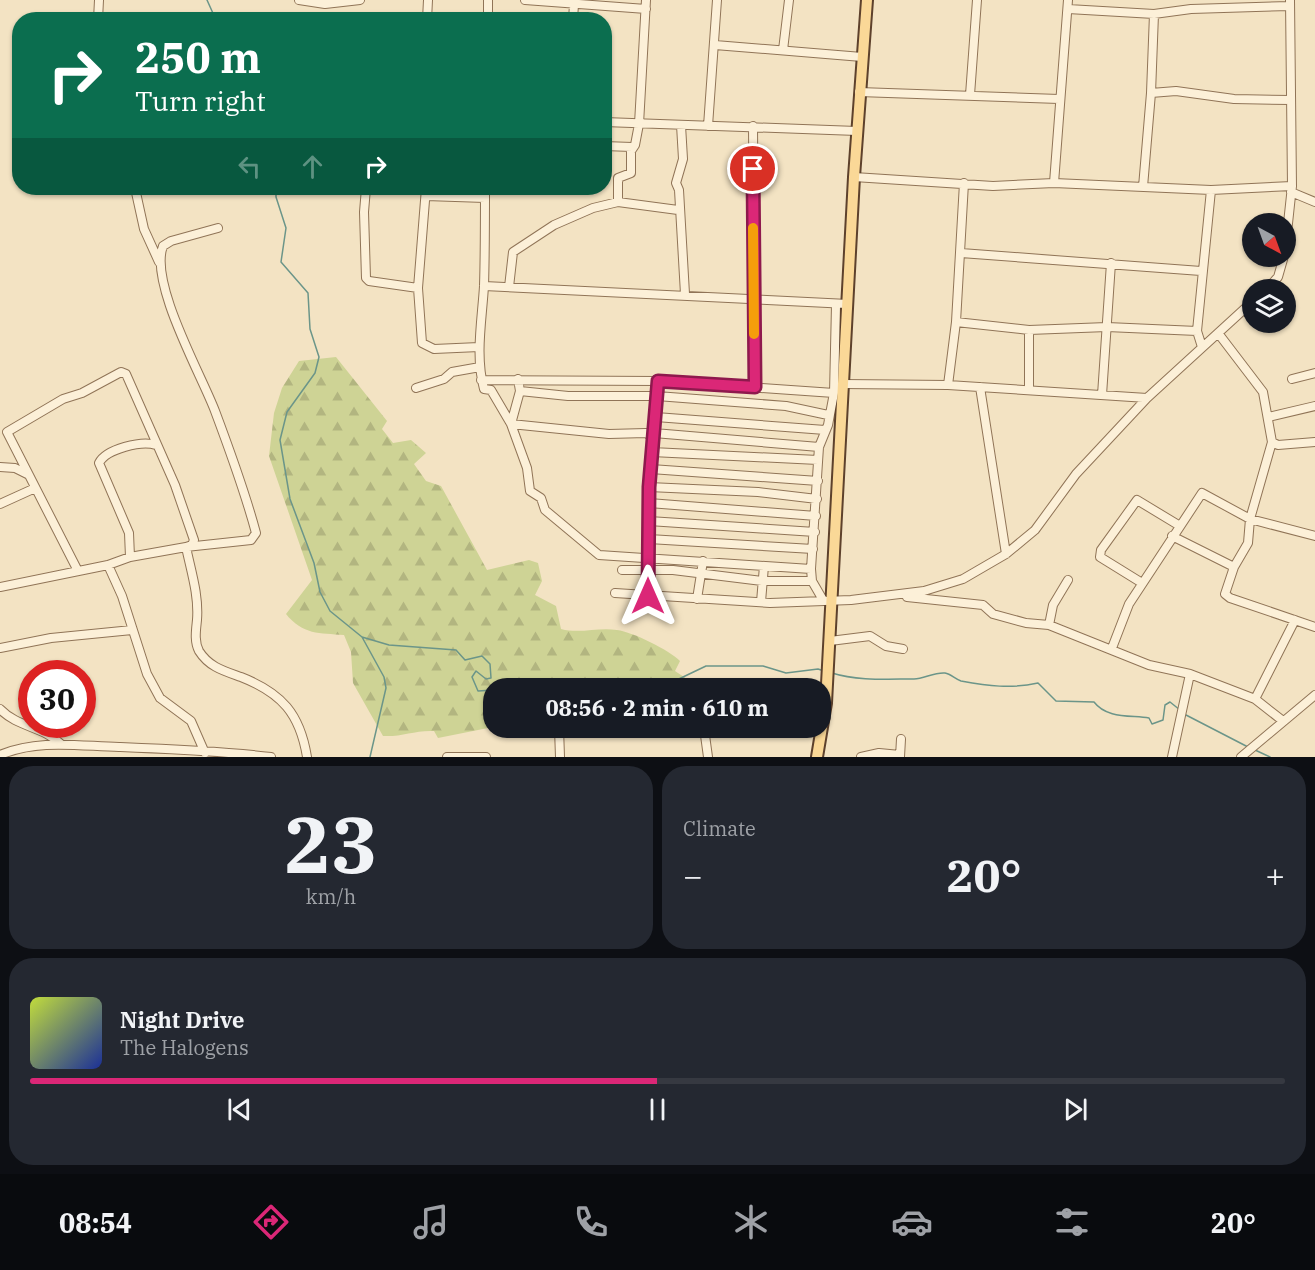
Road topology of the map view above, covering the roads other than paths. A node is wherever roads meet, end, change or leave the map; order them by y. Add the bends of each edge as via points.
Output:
1 (299, 0) edge
2 (360, 0) edge
3 (525, 0) edge
4 (646, 0) edge
5 (717, 0) edge
6 (789, 0) edge
7 (867, 0) edge
8 (977, 0) edge
9 (1068, 0) edge
10 (1192, 0) edge
11 (1290, 3) edge
12 (574, 4) junction
13 (646, 9) junction
14 (1068, 9) junction
15 (1191, 9) junction
16 (574, 12) edge
17 (1154, 14) junction
18 (715, 45) junction
19 (783, 50) junction
20 (862, 57) junction
21 (859, 92) junction
22 (1151, 93) junction
23 (970, 95) junction
24 (1059, 99) junction
25 (1291, 100) junction
26 (612, 122) edge
27 (639, 124) junction
28 (681, 125) junction
29 (708, 126) junction
30 (753, 126) junction
31 (857, 131) junction
32 (612, 146) edge
33 (632, 147) junction
34 (854, 177) junction
35 (964, 183) junction
36 (1054, 183) junction
37 (1143, 187) junction
38 (1211, 189) junction
39 (1291, 189) junction
40 (137, 195) edge
41 (365, 195) edge
42 (426, 195) edge
43 (456, 195) edge
44 (485, 198) joint
45 (618, 202) junction
46 (1315, 202) edge
47 (678, 210) junction
48 (1289, 213) edge
49 (218, 228) dead end
50 (961, 253) junction
51 (1111, 262) junction
52 (160, 264) junction
53 (1201, 271) junction
54 (484, 286) junction
55 (509, 287) junction
56 (418, 288) junction
57 (685, 294) junction
58 (754, 298) junction
59 (842, 304) junction
60 (1242, 311) edge
61 (956, 322) junction
62 (1107, 327) junction
63 (1029, 330) junction
64 (1197, 331) junction
65 (1218, 333) junction
66 (479, 347) junction
67 (1202, 347) junction
68 (480, 367) junction
69 (1315, 373) edge
70 (518, 379) junction
71 (1292, 379) dead end
72 (481, 380) junction
73 (658, 381) junction
74 (843, 384) junction
75 (948, 385) junction
76 (755, 387) junction
77 (980, 387) junction
78 (416, 388) dead end
79 (1029, 390) junction
80 (520, 391) junction
81 (834, 393) junction
82 (1102, 395) junction
83 (657, 396) junction
84 (1147, 398) junction
85 (1315, 406) edge
86 (828, 415) junction
87 (656, 417) junction
88 (1268, 417) junction
89 (512, 424) junction
90 (825, 430) junction
91 (654, 433) junction
92 (152, 440) junction
93 (1272, 442) junction
94 (1315, 442) edge
95 (819, 447) junction
96 (652, 452) junction
97 (818, 460) junction
98 (0, 467) edge
99 (651, 469) junction
100 (28, 475) junction
101 (818, 481) junction
102 (649, 487) junction
103 (33, 489) junction
104 (817, 499) junction
105 (649, 503) junction
106 (0, 504) edge
107 (816, 516) junction
108 (1250, 519) junction
109 (649, 521) junction
110 (1180, 526) junction
111 (815, 532) junction
112 (1172, 536) junction
113 (1315, 536) edge
114 (649, 539) junction
115 (186, 547) junction
116 (813, 549) junction
117 (1006, 554) junction
118 (130, 557) junction
119 (648, 558) junction
120 (703, 561) junction
121 (108, 565) junction
122 (764, 566) junction
123 (1234, 567) junction
124 (812, 569) junction
125 (622, 570) dead end
126 (78, 571) junction
127 (648, 571) junction
128 (702, 573) junction
129 (1068, 580) dead end
130 (762, 581) junction
131 (812, 581) junction
132 (1142, 583) junction
133 (1, 584) edge
134 (615, 593) dead end
135 (900, 594) junction
136 (648, 596) junction
137 (697, 599) junction
138 (828, 600) junction
139 (761, 602) junction
140 (1295, 621) junction
141 (1049, 625) junction
142 (1315, 627) edge
143 (132, 630) junction
144 (830, 641) junction
145 (0, 648) edge
146 (1112, 648) junction
147 (903, 649) dead end
148 (1190, 674) junction
149 (1315, 694) edge
150 (1255, 699) junction
151 (0, 709) edge
152 (1283, 721) junction
153 (559, 738) edge
154 (706, 738) edge
155 (901, 739) dead end
156 (61, 744) junction
157 (205, 754) edge
158 (0, 755) edge
159 (900, 756) edge
160 (271, 757) edge
161 (307, 757) edge
162 (447, 757) edge
163 (486, 757) edge
164 (560, 757) edge
165 (708, 757) edge
166 (817, 757) edge
167 (861, 757) edge
168 (1172, 757) edge
169 (1241, 757) edge

1 - 2 street via 325,4
3 - 12 street
4 - 13 street
5 - 18 street
6 - 19 street
7 - 20 main road
8 - 23 street
9 - 14 street
10 - 15 street
11 - 15 street
11 - 25 street
12 - 13 street
12 - 16 street
13 - 27 street
14 - 17 street
14 - 24 street
15 - 17 street
17 - 22 street
18 - 19 street
18 - 29 street
19 - 20 street
20 - 21 main road
21 - 23 street
21 - 31 main road
22 - 25 street via 1176,91 1234,99
22 - 37 street
23 - 24 street
24 - 36 street
25 - 39 street
26 - 27 street
27 - 28 street
27 - 33 street
28 - 29 street
28 - 47 street via 683,159 676,183
29 - 30 street
30 - 31 street
30 - 58 street
31 - 34 main road
32 - 33 street
33 - 45 street via 631,173 618,178
34 - 35 street
34 - 59 main road
35 - 36 street
35 - 50 street
36 - 37 street
37 - 38 street
38 - 39 street
38 - 53 street
39 - 46 street
39 - 48 street
40 - 52 street via 144,229
41 - 56 street via 366,278
42 - 56 street
43 - 44 street
44 - 54 street
45 - 47 street
45 - 55 street via 569,218 521,245 511,258
47 - 57 street
49 - 52 street via 171,241 163,246
50 - 51 street
50 - 61 street
51 - 53 street
51 - 62 street
52 - 115 street via 188,353 212,403 256,533 251,540
53 - 64 street
54 - 55 street
54 - 66 street
55 - 57 street via 584,293
56 - 66 street via 422,344 434,349
57 - 58 street
58 - 59 street
58 - 76 street
59 - 74 main road
59 - 81 street
60 - 65 street
61 - 63 street
61 - 75 street
62 - 63 street
62 - 64 street
62 - 82 street
63 - 79 street
64 - 67 street
65 - 67 street
65 - 88 street via 1263,392
66 - 68 street
67 - 84 street
68 - 72 street
68 - 78 street via 452,372 444,379
69 - 71 street
70 - 72 street
70 - 73 street
70 - 80 street
72 - 89 street
73 - 76 street
73 - 83 street
74 - 75 street
74 - 138 main road
75 - 77 street
76 - 81 street
77 - 79 street
77 - 117 street
79 - 82 street
80 - 83 street via 568,396
80 - 89 street
81 - 86 street
82 - 84 street
83 - 86 street via 786,406
83 - 87 street
84 - 117 street via 1076,474 1035,530
85 - 88 street
86 - 90 street
87 - 90 street
87 - 91 street
88 - 93 street
89 - 91 street via 609,434
89 - 119 street via 527,468 530,491 541,498 545,510 599,555
90 - 95 street
91 - 95 street
91 - 96 street
92 - 100 street via 126,374 117,373 7,432
92 - 115 street via 181,501 194,540
92 - 118 street via 128,446 99,463 129,533
93 - 94 street
93 - 108 street
95 - 97 street
96 - 97 street
96 - 99 street
97 - 101 street
98 - 100 street via 15,468
99 - 101 street
99 - 102 street
100 - 103 street
101 - 104 street
102 - 104 street
102 - 105 street
103 - 106 street
103 - 126 street
104 - 107 street
105 - 107 street
105 - 109 street
107 - 111 street
108 - 110 street via 1202,493
108 - 113 street
108 - 123 street via 1248,543
109 - 111 street
109 - 114 street
110 - 112 street
110 - 132 street via 1137,500 1101,550 1100,557
111 - 116 street
112 - 123 street
112 - 132 street
114 - 116 street
114 - 119 street
115 - 118 street
115 - 161 street via 198,607 198,649 214,667 249,680 286,705 298,721
116 - 124 street
117 - 135 street via 963,579
118 - 121 street
119 - 120 street
119 - 127 street
120 - 122 street
120 - 128 street
121 - 126 street
121 - 143 street
122 - 124 street
122 - 130 street
123 - 140 street via 1227,597
124 - 131 street
125 - 127 street
126 - 133 street
127 - 128 street
127 - 136 street
128 - 130 street
128 - 137 street
129 - 141 street via 1053,604
130 - 131 street
130 - 139 street
131 - 138 street
132 - 146 street via 1129,604
134 - 136 street
135 - 138 street
135 - 141 street via 911,599 983,605 993,614
136 - 137 street
137 - 139 street
138 - 139 street
138 - 144 main road
140 - 142 street
140 - 150 street
141 - 146 street
143 - 145 street via 51,638
143 - 157 street via 160,698 191,721
144 - 147 street via 870,636 886,646
144 - 166 main road
146 - 148 street via 1149,665
148 - 150 street
148 - 168 street
149 - 152 street
150 - 152 street
151 - 156 street via 10,719 53,736
152 - 169 street
153 - 164 street
154 - 165 street
155 - 159 street
156 - 157 street
156 - 158 street via 21,746
157 - 160 street
159 - 167 street via 879,753
162 - 163 street

